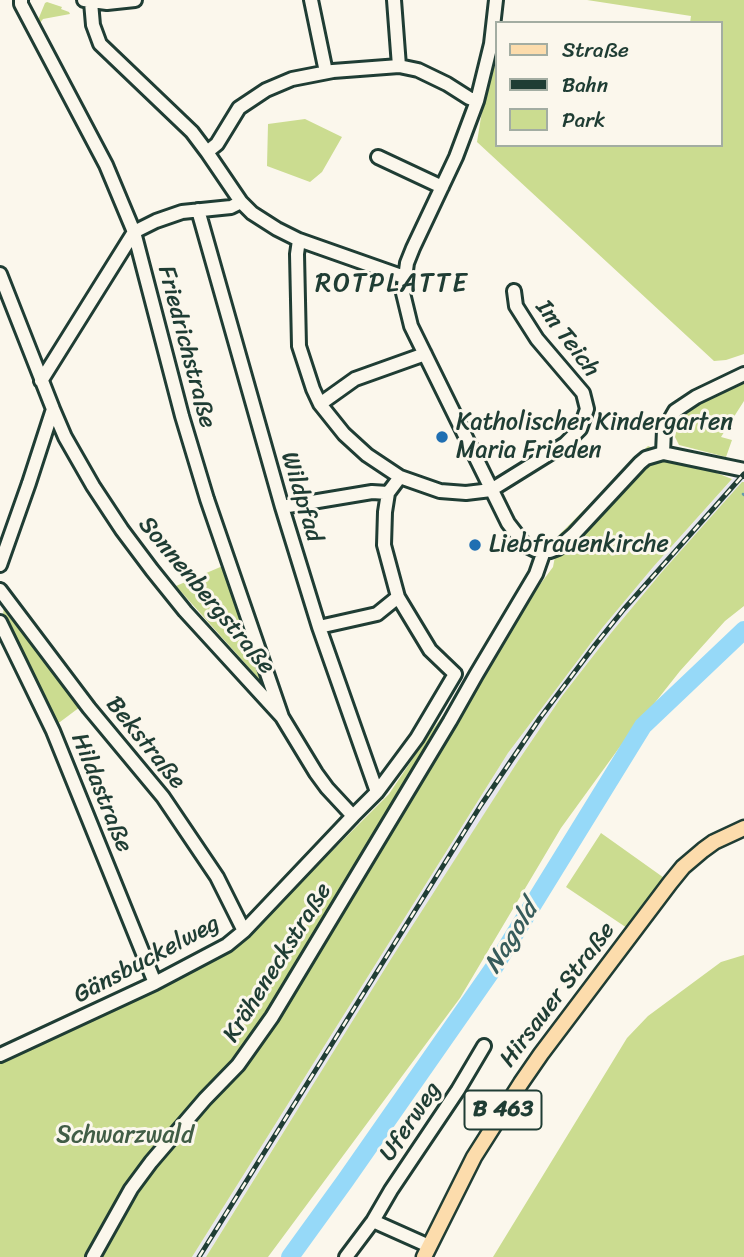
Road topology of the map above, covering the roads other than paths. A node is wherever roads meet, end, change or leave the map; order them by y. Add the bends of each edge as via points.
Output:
1 (21, 0) edge
2 (135, 0) edge
3 (311, 0) edge
4 (394, 0) edge
5 (496, 0) edge
6 (87, 1) edge
7 (398, 66) junction
8 (326, 72) junction
9 (477, 101) junction
10 (207, 152) junction
11 (378, 157) dead end
12 (442, 187) junction
13 (242, 202) junction
14 (198, 210) junction
15 (134, 232) junction
16 (299, 240) junction
17 (0, 274) edge
18 (404, 277) junction
19 (514, 291) dead end
20 (13, 311) junction
21 (0, 316) edge
22 (425, 354) junction
23 (744, 374) edge
24 (41, 382) junction
25 (320, 404) junction
26 (53, 409) junction
27 (663, 453) junction
28 (744, 470) edge
29 (400, 478) junction
30 (491, 490) junction
31 (387, 493) junction
32 (282, 507) junction
33 (544, 551) junction
34 (0, 565) edge
35 (0, 590) edge
36 (398, 597) junction
37 (0, 622) edge
38 (319, 627) junction
39 (455, 674) junction
40 (475, 675) junction
41 (282, 717) junction
42 (377, 792) junction
43 (353, 816) junction
44 (744, 828) edge
45 (244, 931) junction
46 (155, 983) junction
47 (484, 1046) dead end
48 (0, 1055) edge
49 (373, 1221) junction
50 (427, 1252) edge
51 (93, 1257) edge
52 (346, 1257) edge

1 - 15 street, Friedrichstraße via 106,164
2 - 6 street
3 - 8 street
4 - 7 street
5 - 9 street
6 - 10 street via 100,44
7 - 8 street
7 - 9 street via 418,70
8 - 10 street via 292,79 239,108
9 - 12 street
10 - 13 street
11 - 12 street
12 - 18 street
13 - 14 street
13 - 16 street via 251,213
14 - 15 street
14 - 32 street, Wildpfad
15 - 24 street
15 - 41 street, Friedrichstraße via 206,499
16 - 18 street
16 - 25 street via 299,346
17 - 20 street, Sonnenbergstraße
18 - 22 street via 411,326
19 - 30 street, Im Teich via 516,306 583,393 587,409 580,429 565,444
20 - 21 street
20 - 24 street, Sonnenbergstraße
22 - 25 street via 355,379
22 - 30 street
23 - 27 street via 675,411 664,430
24 - 26 street, Sonnenbergstraße
25 - 29 street via 344,434
26 - 34 street
26 - 41 street, Sonnenbergstraße via 122,530 185,611
27 - 28 street
27 - 33 street via 640,463 566,542
29 - 30 street via 440,491
29 - 31 street
30 - 33 street via 525,545
31 - 32 street
31 - 36 street via 384,545
32 - 38 street, Wildpfad
33 - 40 street, Kräheneckstraße via 536,574
35 - 45 street, Bekstraße via 163,797 217,877
36 - 38 street via 377,614
36 - 39 street via 430,650
37 - 46 street, Hildastraße via 53,731
38 - 42 street, Wildpfad
39 - 40 street
39 - 42 street, Gänsbuckelweg via 417,738
40 - 51 street, Kräheneckstraße via 272,1017 238,1065 172,1136 131,1189
41 - 43 street, Sonnenbergstraße via 327,788
42 - 43 street, Gänsbuckelweg
43 - 45 street, Gänsbuckelweg
44 - 50 main road, Hirsauer Straße / B 463 via 714,842 683,867 562,1026 474,1157
45 - 46 street, Gänsbuckelweg via 228,945
46 - 48 street, Gänsbuckelweg
47 - 49 street, Uferweg
49 - 50 street
49 - 52 street, Uferweg

